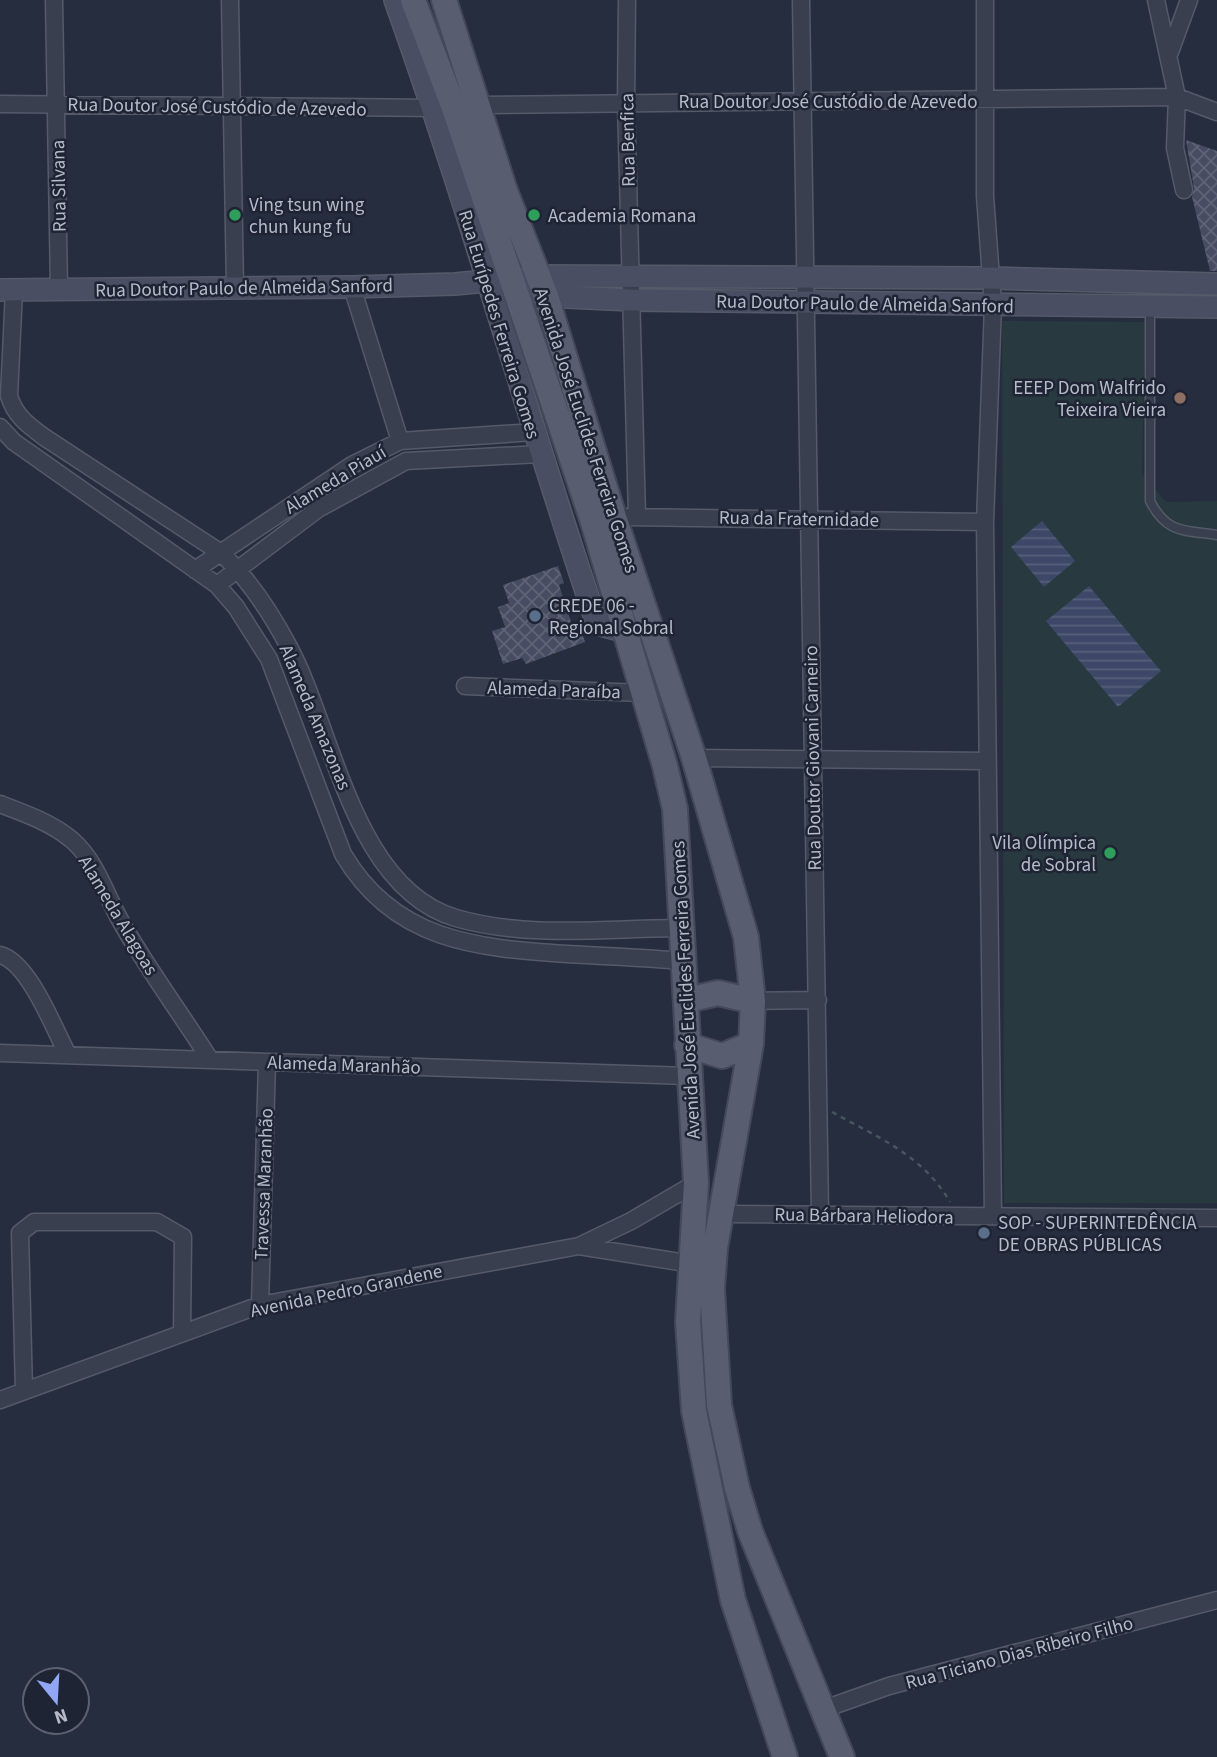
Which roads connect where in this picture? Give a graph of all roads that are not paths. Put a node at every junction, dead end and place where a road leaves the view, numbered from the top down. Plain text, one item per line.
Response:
1 (54, 0) edge
2 (230, 0) edge
3 (395, 0) edge
4 (413, 0) edge
5 (444, 0) edge
6 (626, 0) edge
7 (801, 0) edge
8 (985, 0) edge
9 (1156, 0) edge
10 (1189, 0) edge
11 (1170, 52) junction
12 (1177, 97) junction
13 (986, 100) junction
14 (803, 101) junction
15 (626, 103) junction
16 (0, 104) edge
17 (57, 104) junction
18 (230, 104) junction
19 (480, 105) junction
20 (444, 108) junction
21 (1217, 112) edge
22 (1184, 190) dead end
23 (806, 278) junction
24 (989, 278) junction
25 (504, 282) junction
26 (1217, 284) edge
27 (543, 286) junction
28 (352, 287) junction
29 (235, 288) junction
30 (59, 289) junction
31 (7, 290) edge
32 (631, 290) junction
33 (807, 303) junction
34 (993, 304) junction
35 (1150, 307) junction
36 (1217, 307) edge
37 (524, 349) junction
38 (5, 377) edge
39 (0, 427) edge
40 (534, 432) junction
41 (400, 441) junction
42 (540, 454) junction
43 (626, 517) junction
44 (809, 517) junction
45 (985, 522) junction
46 (1217, 535) edge
47 (221, 553) junction
48 (239, 569) junction
49 (195, 570) junction
50 (217, 585) junction
51 (623, 631) junction
52 (465, 685) dead end
53 (643, 693) junction
54 (694, 758) junction
55 (811, 759) junction
56 (986, 761) junction
57 (340, 774) junction
58 (316, 783) junction
59 (0, 804) edge
60 (426, 903) junction
61 (412, 920) junction
62 (488, 926) junction
63 (683, 928) junction
64 (476, 947) junction
65 (0, 955) edge
66 (685, 961) junction
67 (687, 1000) junction
68 (818, 1000) junction
69 (753, 1001) junction
70 (751, 1044) junction
71 (687, 1045) junction
72 (0, 1053) edge
73 (68, 1055) junction
74 (209, 1058) junction
75 (267, 1062) junction
76 (688, 1076) junction
77 (696, 1183) junction
78 (820, 1213) junction
79 (721, 1214) junction
80 (993, 1216) junction
81 (1217, 1218) edge
82 (579, 1246) junction
83 (692, 1264) junction
84 (260, 1305) junction
85 (182, 1334) junction
86 (24, 1391) junction
87 (0, 1400) edge
88 (1217, 1601) edge
89 (824, 1709) junction
90 (785, 1757) edge
91 (842, 1757) edge

1 - 17 street, Rua Silvana
2 - 18 street
3 - 20 street
4 - 20 main road, Avenida José Euclides Ferreira Gomes
5 - 19 main road, Avenida José Euclides Ferreira Gomes
6 - 15 street, Rua Benfica
7 - 14 street, Rua Doutor Giovani Carneiro
8 - 13 street
9 - 11 street
10 - 11 street
11 - 12 street
12 - 13 street, Rua Doutor José Custódio de Azevedo
12 - 21 street
12 - 22 street
13 - 14 street, Rua Doutor José Custódio de Azevedo
13 - 24 street
14 - 15 street, Rua Doutor José Custódio de Azevedo
14 - 23 street, Rua Doutor Giovani Carneiro
15 - 19 street, Rua Doutor José Custódio de Azevedo
15 - 32 street, Rua Benfica
16 - 17 street, Rua Doutor José Custódio de Azevedo
17 - 18 street, Rua Doutor José Custódio de Azevedo
17 - 30 street, Rua Silvana
18 - 20 street, Rua Doutor José Custódio de Azevedo
18 - 29 street
19 - 27 main road, Avenida José Euclides Ferreira Gomes
20 - 25 main road, Avenida José Euclides Ferreira Gomes
23 - 24 street, Rua Doutor Paulo de Almeida Sanford
23 - 32 street, Rua Doutor Paulo de Almeida Sanford
23 - 33 street, Rua Doutor Giovani Carneiro
24 - 26 street, Rua Doutor Paulo de Almeida Sanford
24 - 34 street
25 - 27 street, Rua Doutor Paulo de Almeida Sanford
25 - 28 street, Rua Doutor Paulo de Almeida Sanford
25 - 37 main road, Avenida José Euclides Ferreira Gomes
27 - 32 street, Rua Doutor Paulo de Almeida Sanford
27 - 43 main road, Avenida José Euclides Ferreira Gomes
28 - 29 street, Rua Doutor Paulo de Almeida Sanford
28 - 41 street
29 - 30 street, Rua Doutor Paulo de Almeida Sanford
30 - 31 street, Rua Doutor Paulo de Almeida Sanford
31 - 38 street, Alameda Amazonas
32 - 33 street, Rua Doutor Paulo de Almeida Sanford
32 - 43 street, Rua Benfica
33 - 34 street, Rua Doutor Paulo de Almeida Sanford
33 - 44 street, Rua Doutor Giovani Carneiro
34 - 35 street, Rua Doutor Paulo de Almeida Sanford
34 - 45 street
35 - 36 street, Rua Doutor Paulo de Almeida Sanford
35 - 46 lane
37 - 40 street, Rua Eurípedes Ferreira Gomes
37 - 51 main road, Avenida José Euclides Ferreira Gomes
38 - 47 street, Alameda Amazonas
39 - 49 street, Alameda Amazonas
40 - 41 street, Alameda Piauí
40 - 42 street, Rua Eurípedes Ferreira Gomes
41 - 47 street, Alameda Piauí
42 - 48 street, Alameda Piauí
42 - 51 street, Rua Eurípedes Ferreira Gomes
43 - 44 street, Rua da Fraternidade
43 - 54 main road, Avenida José Euclides Ferreira Gomes
44 - 45 street, Rua da Fraternidade
44 - 55 street, Rua Doutor Giovani Carneiro
45 - 56 street
47 - 48 street, Alameda Amazonas
47 - 49 street, Alameda Piauí
48 - 50 street, Alameda Piauí
48 - 57 street, Alameda Amazonas
49 - 50 street, Alameda Amazonas
50 - 58 street, Alameda Amazonas
51 - 53 main road, Avenida José Euclides Ferreira Gomes
52 - 53 street, Alameda Paraíba
53 - 63 main road, Avenida José Euclides Ferreira Gomes
54 - 55 street
54 - 69 main road, Avenida José Euclides Ferreira Gomes
55 - 56 street
55 - 68 street, Rua Doutor Giovani Carneiro
56 - 80 street
57 - 58 street
57 - 60 street, Alameda Amazonas
58 - 61 street, Alameda Amazonas
59 - 74 street, Alameda Alagoas
60 - 61 street
60 - 62 street, Alameda Amazonas
61 - 64 street, Alameda Amazonas
62 - 63 street, Alameda Amazonas
62 - 64 street
63 - 66 main road, Avenida José Euclides Ferreira Gomes
64 - 66 street, Alameda Amazonas
65 - 73 street
66 - 67 main road, Avenida José Euclides Ferreira Gomes
67 - 69 main road
67 - 71 main road, Avenida José Euclides Ferreira Gomes
68 - 69 street
68 - 78 street, Rua Doutor Giovani Carneiro
69 - 70 main road, Avenida José Euclides Ferreira Gomes
70 - 71 main road
70 - 79 main road, Avenida José Euclides Ferreira Gomes
71 - 76 main road, Avenida José Euclides Ferreira Gomes
72 - 73 street, Alameda Maranhão
73 - 74 street, Alameda Maranhão
74 - 75 street, Alameda Maranhão
75 - 76 street, Alameda Maranhão
75 - 84 street, Travessa Maranhão
76 - 77 main road, Avenida José Euclides Ferreira Gomes
77 - 82 street, Avenida Pedro Grandene
77 - 83 main road, Avenida José Euclides Ferreira Gomes
78 - 79 street, Rua Bárbara Heliodora
78 - 80 street, Rua Bárbara Heliodora
79 - 89 main road, Avenida José Euclides Ferreira Gomes
80 - 81 street, Rua Bárbara Heliodora
82 - 83 street, Avenida Pedro Grandene
82 - 84 street, Avenida Pedro Grandene
83 - 90 main road, Avenida José Euclides Ferreira Gomes
84 - 85 street, Avenida Pedro Grandene
85 - 86 street, Avenida Pedro Grandene
85 - 86 street
86 - 87 street, Avenida Pedro Grandene
88 - 89 street, Rua Ticiano Dias Ribeiro Filho
89 - 91 main road, Avenida José Euclides Ferreira Gomes

